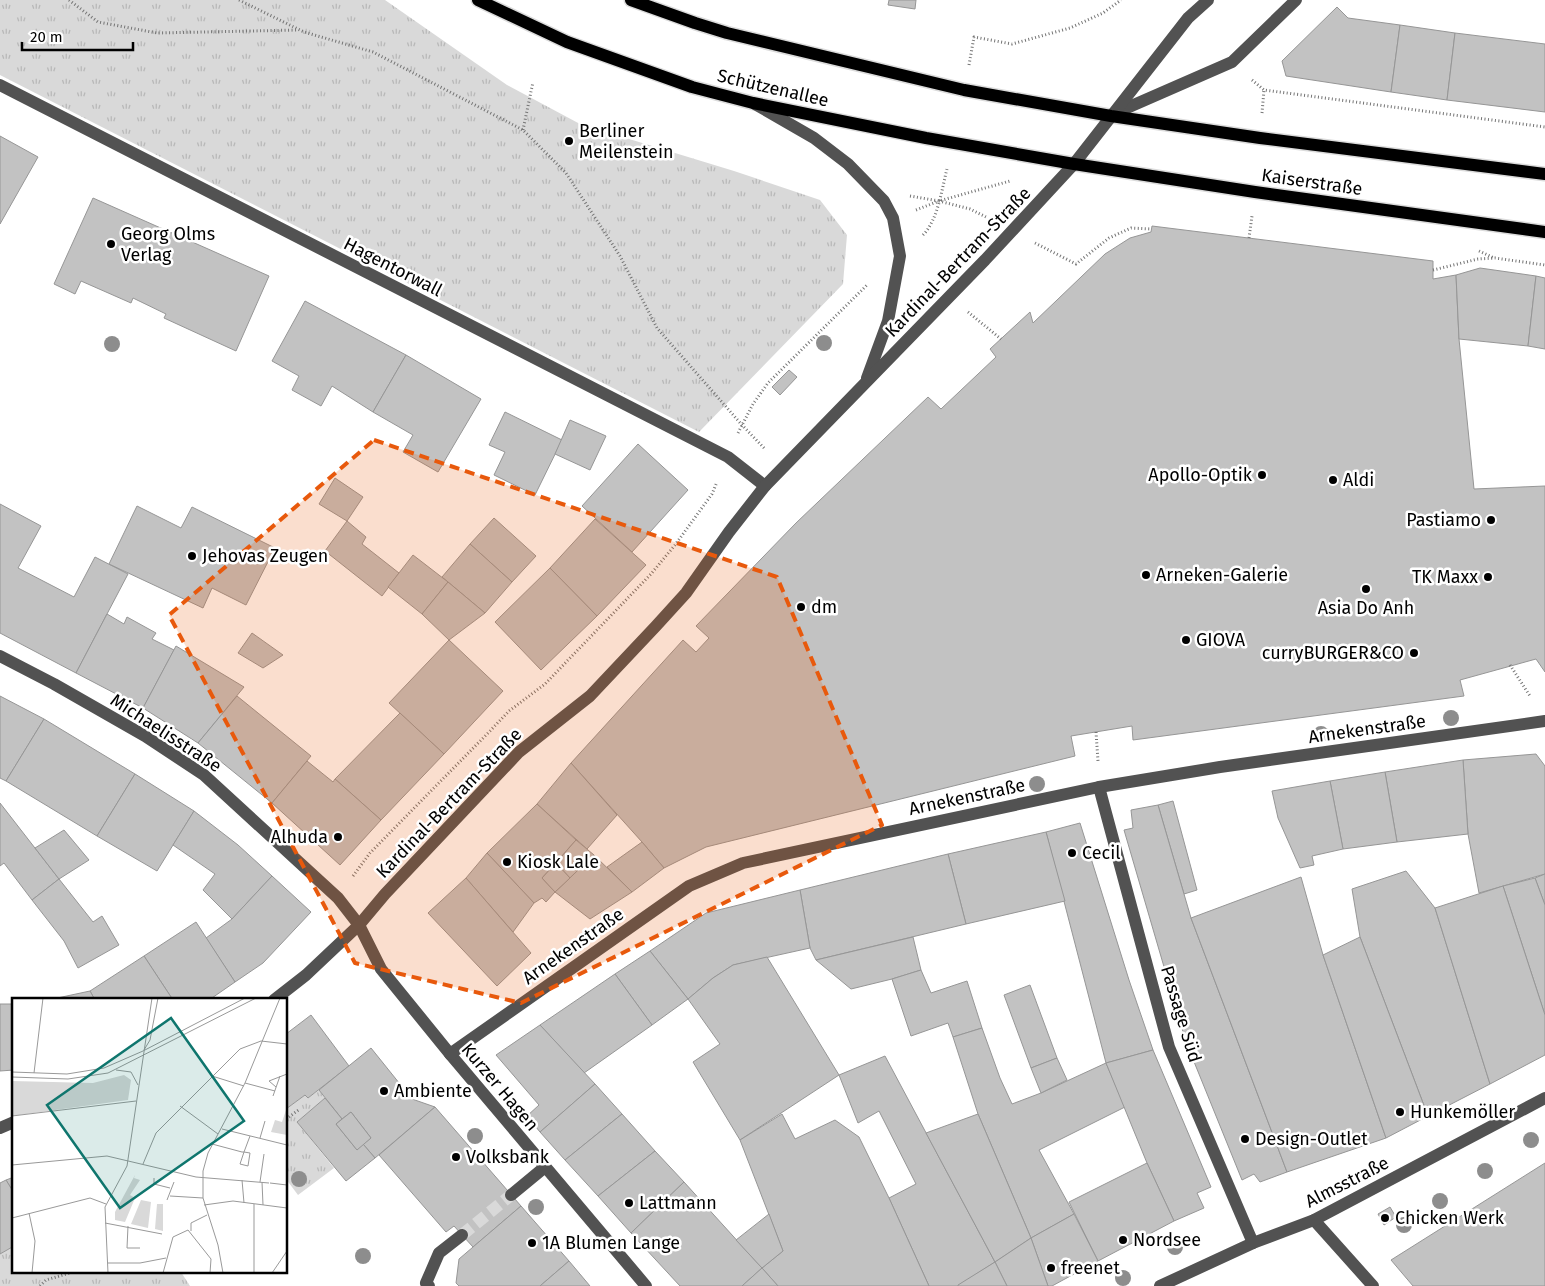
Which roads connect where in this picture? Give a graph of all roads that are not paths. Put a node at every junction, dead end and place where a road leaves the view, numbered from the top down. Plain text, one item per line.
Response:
1 (478, 0) edge
2 (631, 0) edge
3 (1208, 0) edge
4 (1296, 0) edge
5 (0, 85) edge
6 (753, 103) junction
7 (1111, 116) junction
8 (1074, 164) junction
9 (1545, 174) edge
10 (1545, 232) edge
11 (866, 382) junction
12 (765, 486) junction
13 (0, 656) edge
14 (1545, 721) edge
15 (1099, 786) junction
16 (359, 925) junction
17 (277, 998) edge
18 (450, 1054) junction
19 (1545, 1098) edge
20 (12, 1123) edge
21 (0, 1128) edge
22 (545, 1168) junction
23 (511, 1195) tunnel mouth
24 (1314, 1220) junction
25 (462, 1235) tunnel mouth
26 (1254, 1243) junction
27 (430, 1286) edge
28 (646, 1286) edge
29 (1160, 1286) edge
30 (1373, 1286) edge

1 - 6 main road, Schützenallee
2 - 7 main road
3 - 7 street, Kardinal-Bertram-Straße
4 - 7 street
5 - 12 street, Hagentorwall
6 - 8 main road, Schützenallee
6 - 11 street, Kardinal-Bertram-Straße
7 - 8 street, Kardinal-Bertram-Straße
7 - 9 main road, Kaiserstraße
8 - 10 main road, Kaiserstraße
8 - 11 street, Kardinal-Bertram-Straße
11 - 12 street, Kardinal-Bertram-Straße
12 - 16 street, Kardinal-Bertram-Straße
13 - 16 street, Michaelisstraße
14 - 15 street, Arnekenstraße
15 - 18 street, Arnekenstraße
15 - 26 street, Passage Süd
16 - 17 street, Kardinal-Bertram-Straße
16 - 18 street, Kurzer Hagen
18 - 22 street, Kurzer Hagen
19 - 24 street, Almsstraße
20 - 21 street
22 - 23 street
22 - 28 street, Kurzer Hagen
24 - 26 street, Almsstraße
24 - 30 street
25 - 27 street
26 - 29 street, Almsstraße

